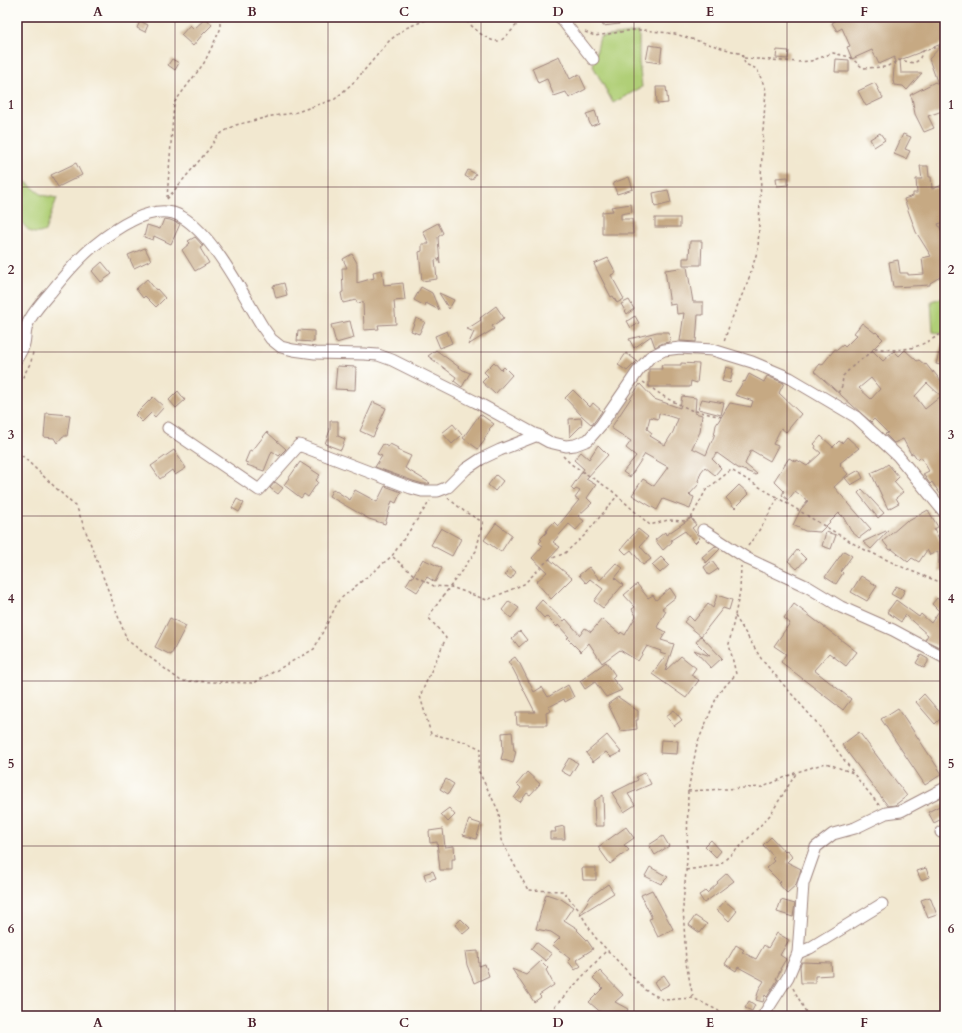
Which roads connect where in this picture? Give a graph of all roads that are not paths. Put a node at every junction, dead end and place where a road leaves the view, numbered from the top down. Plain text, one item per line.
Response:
1 (560, 17) edge
2 (593, 60) dead end
3 (17, 358) edge
4 (168, 428) dead end
5 (538, 435) junction
6 (945, 512) edge
7 (703, 530) road end
8 (945, 658) edge
9 (945, 788) edge
10 (882, 904) dead end
11 (798, 953) junction
12 (762, 1016) edge

1 - 2 street
3 - 5 street
4 - 5 street
5 - 6 street
7 - 8 street
9 - 11 street
10 - 11 street
11 - 12 street

